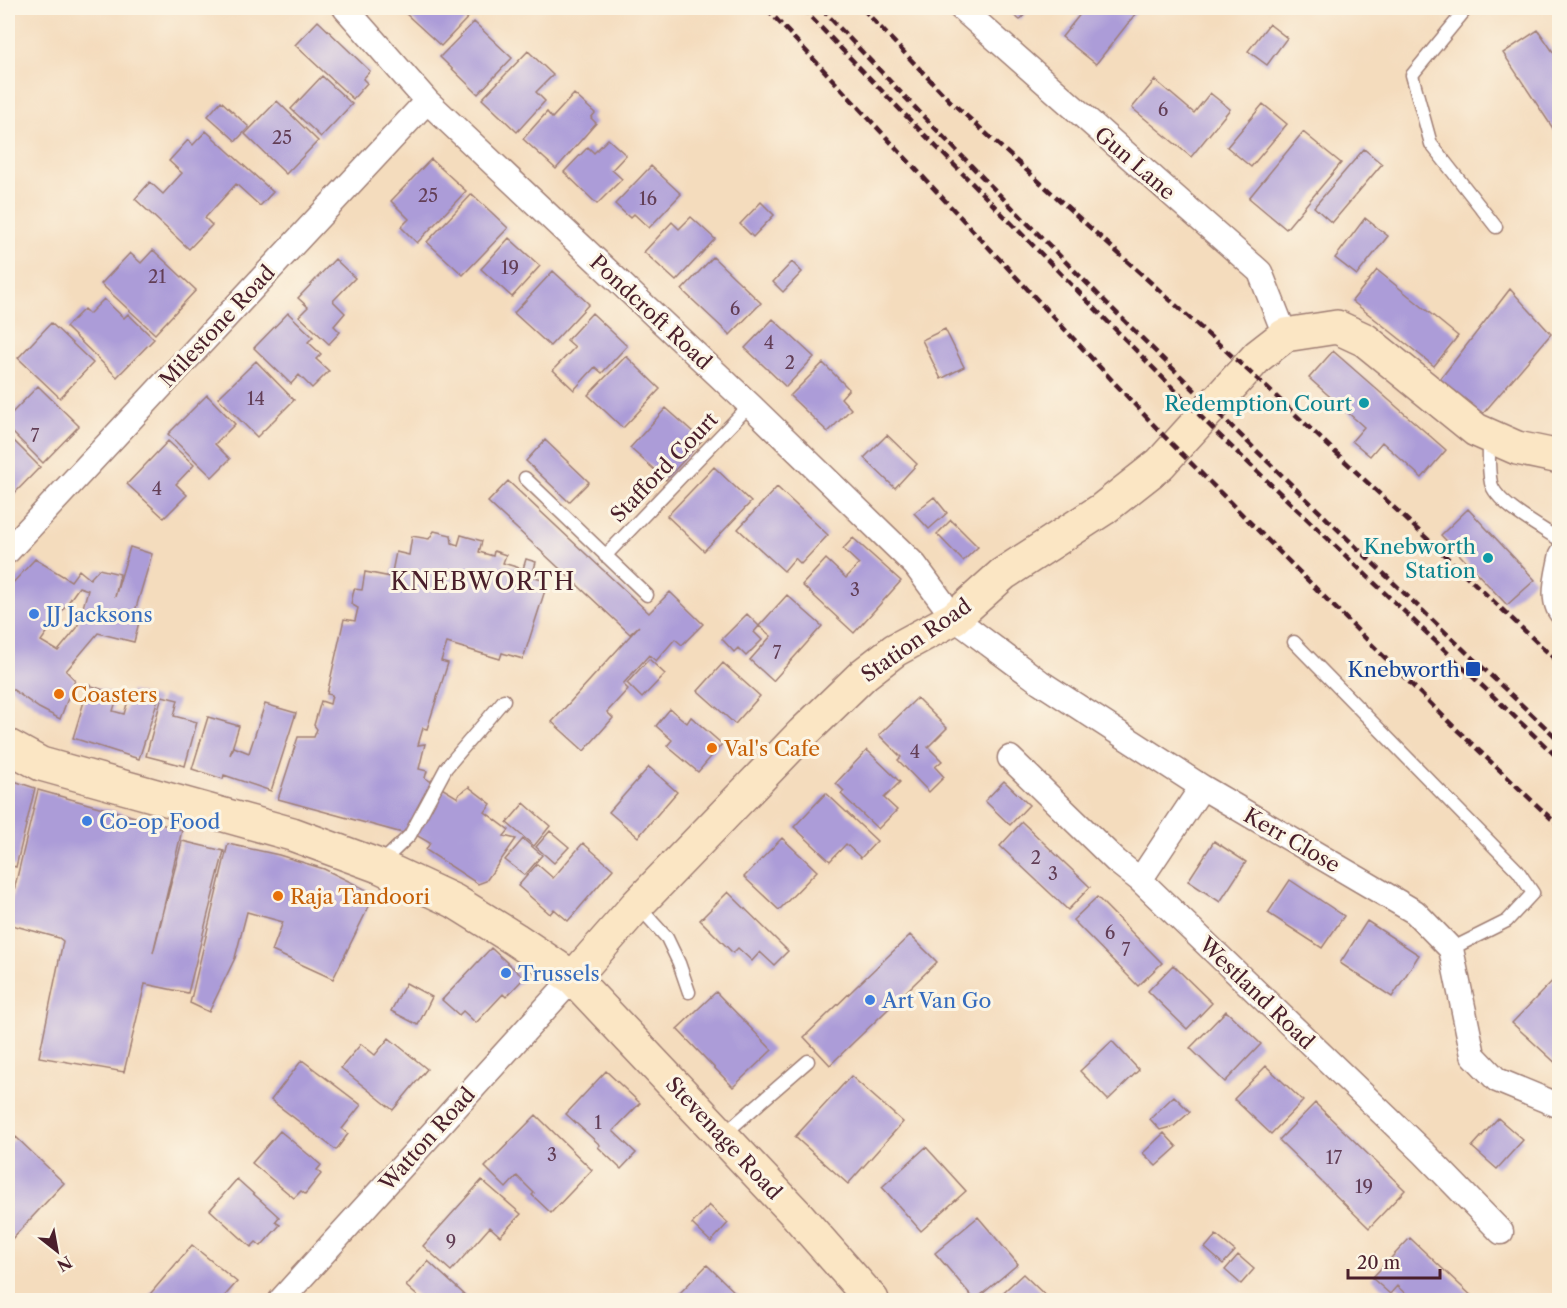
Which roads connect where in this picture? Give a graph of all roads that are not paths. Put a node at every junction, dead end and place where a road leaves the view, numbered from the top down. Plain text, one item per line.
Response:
1 (345, 8) edge
2 (961, 8) edge
3 (1467, 8) edge
4 (427, 101) junction
5 (1496, 227) dead end
6 (1286, 335) junction
7 (750, 405) junction
8 (1490, 436) junction
9 (1560, 456) edge
10 (525, 478) dead end
11 (1560, 540) edge
12 (1560, 546) edge
13 (8, 551) edge
14 (605, 556) junction
15 (647, 595) dead end
16 (954, 618) junction
17 (1560, 620) edge
18 (1294, 642) dead end
19 (504, 700) dead end
20 (8, 746) edge
21 (1010, 758) dead end
22 (1202, 788) junction
23 (378, 866) junction
24 (1140, 880) junction
25 (637, 905) junction
26 (1451, 949) junction
27 (573, 978) junction
28 (689, 992) dead end
29 (808, 1061) dead end
30 (1560, 1106) edge
31 (722, 1136) junction
32 (1501, 1232) dead end
33 (282, 1300) edge
34 (872, 1300) edge

1 - 4 street, Pondcroft Road
2 - 6 street, Gun Lane
3 - 5 lane
4 - 7 street, Pondcroft Road
4 - 13 street, Milestone Road
6 - 8 street
6 - 16 street, Station Road
7 - 14 lane, Stafford Court
7 - 16 street, Pondcroft Road
8 - 9 street
8 - 11 lane
10 - 14 lane
12 - 17 lane
14 - 15 lane
16 - 22 street, Kerr Close
16 - 25 street, Station Road
18 - 26 lane
19 - 23 lane
20 - 23 street, Stevenage Road
21 - 24 street, Westland Road
22 - 24 street
22 - 26 street, Kerr Close
23 - 27 street, Stevenage Road
24 - 32 street, Westland Road
25 - 27 street, Station Road
25 - 28 lane
26 - 30 street
27 - 31 street, Stevenage Road
27 - 33 street, Watton Road
29 - 31 lane
31 - 34 street, Stevenage Road

